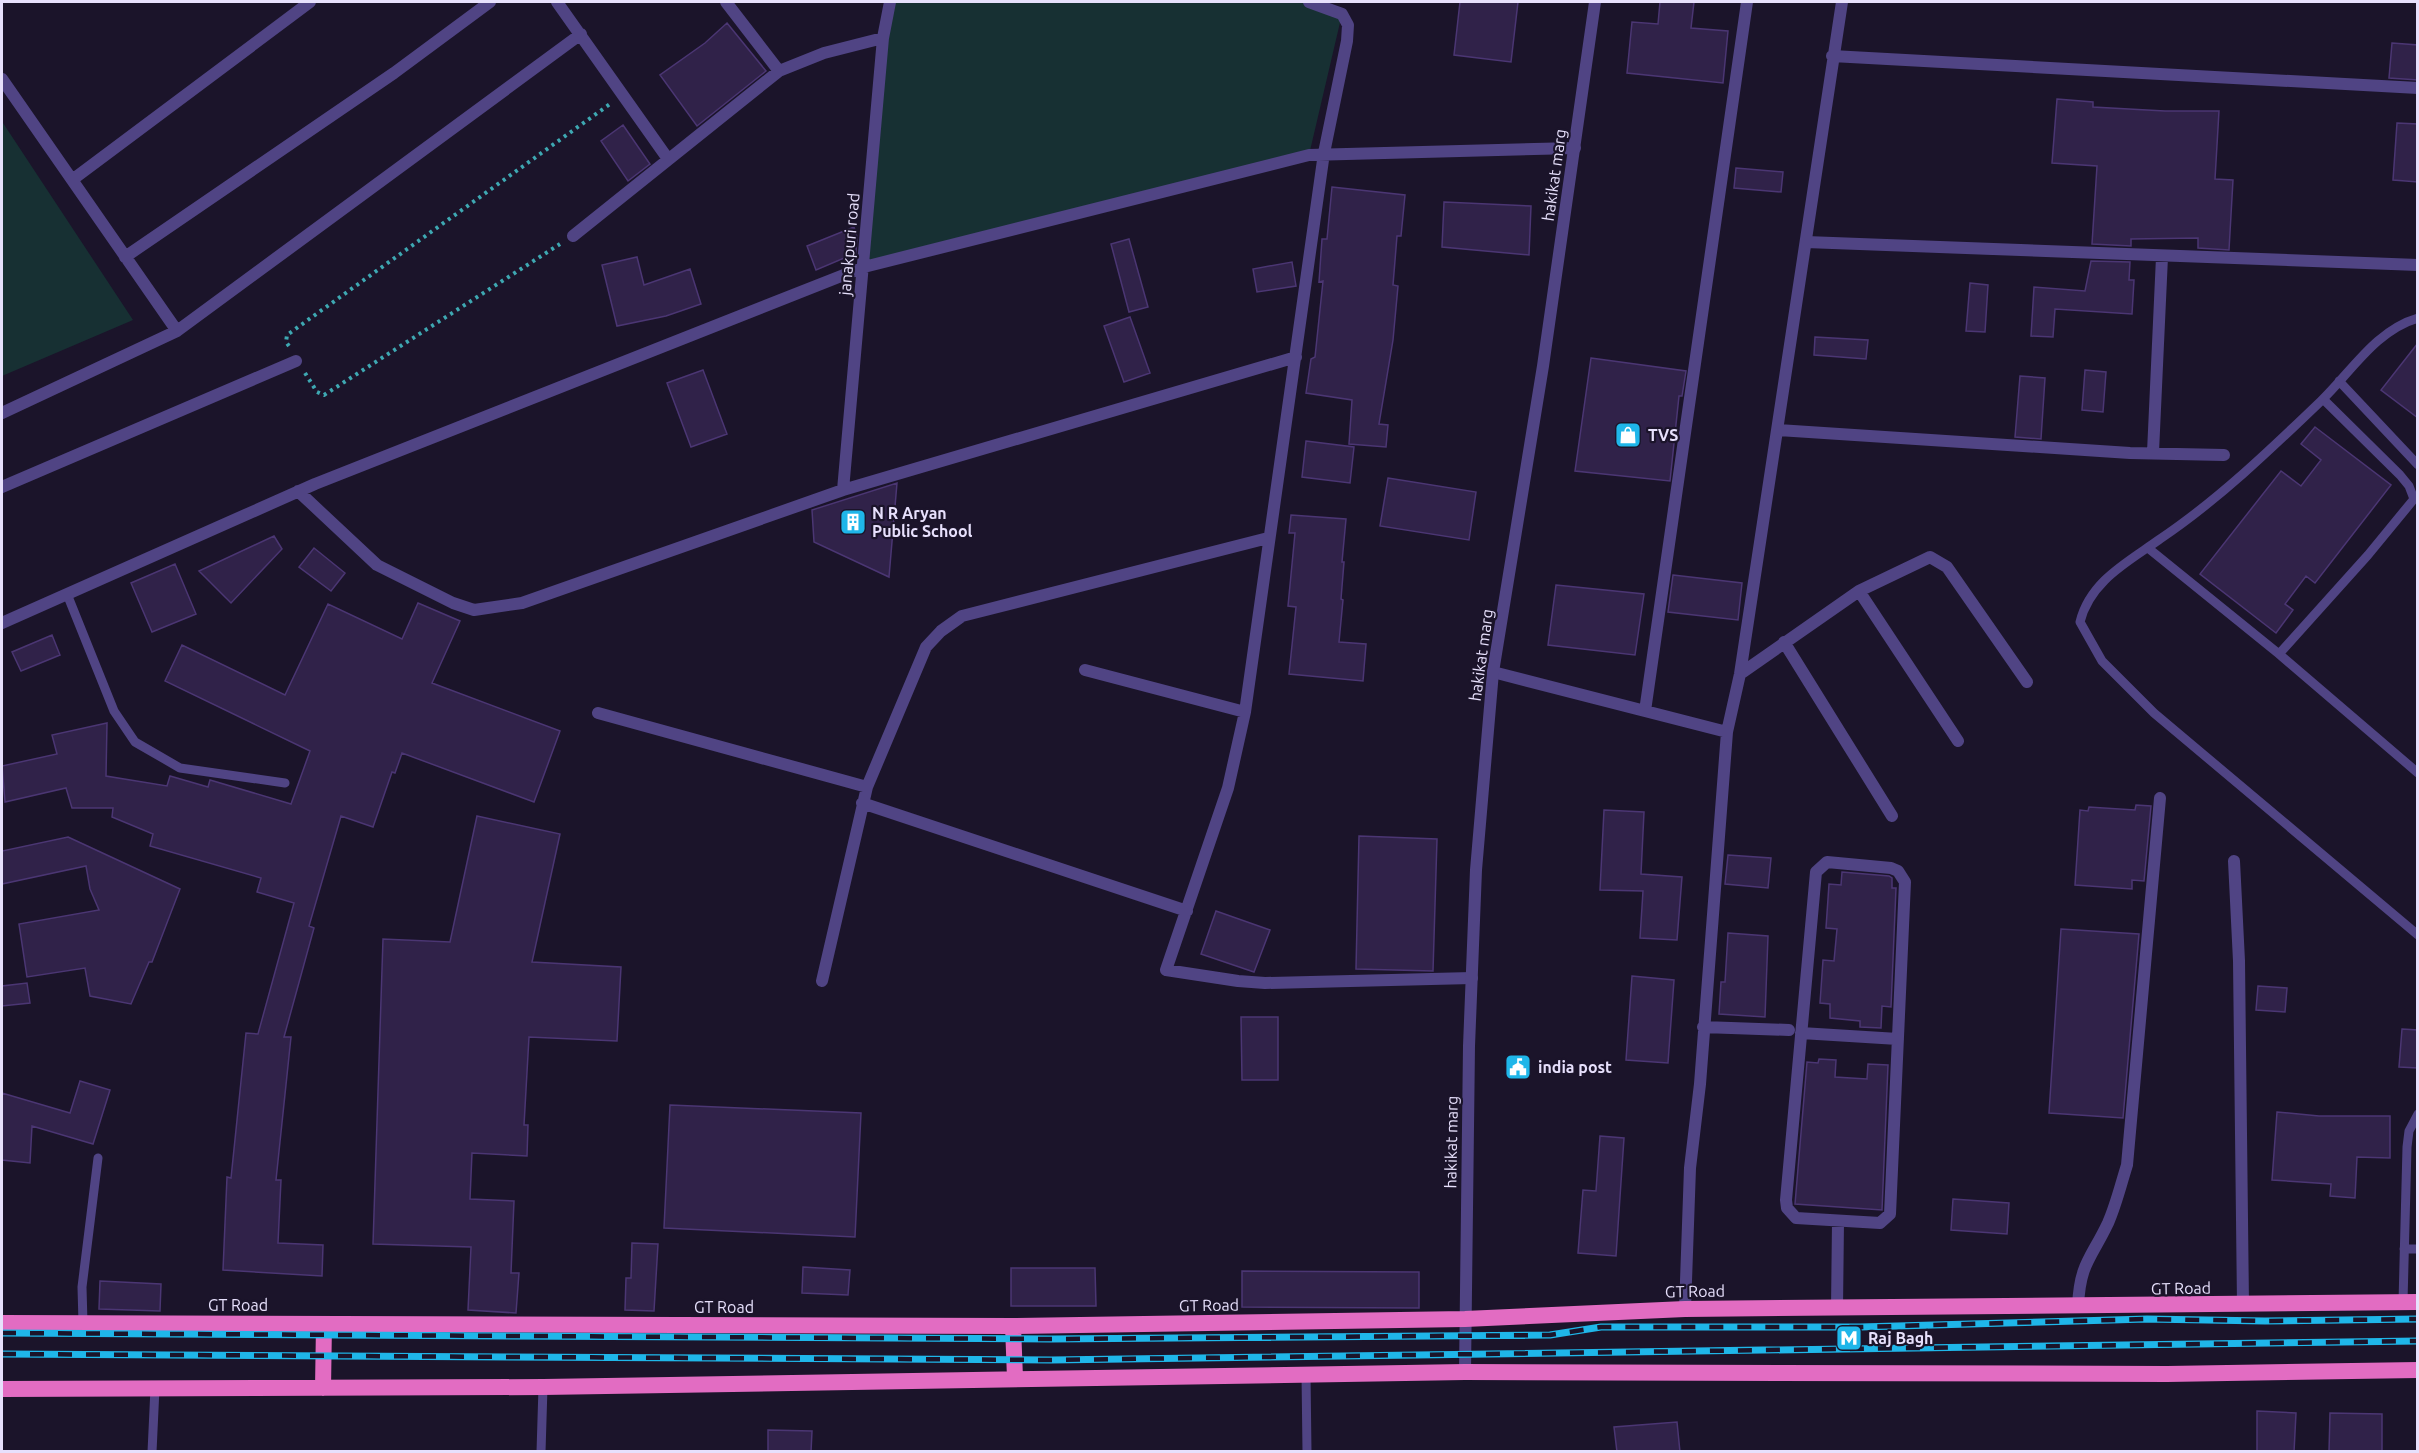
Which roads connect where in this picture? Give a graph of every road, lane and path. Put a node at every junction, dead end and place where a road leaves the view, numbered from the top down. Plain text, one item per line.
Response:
1 (310, 2) edge
2 (490, 2) edge
3 (557, 2) edge
4 (726, 2) edge
5 (890, 2) edge
6 (1310, 2) edge
7 (1595, 2) edge
8 (1747, 2) edge
9 (1842, 2) edge
10 (581, 34) junction
11 (883, 38) junction
12 (1832, 56) junction
13 (779, 71) junction
14 (2, 79) edge
15 (2418, 88) edge
16 (623, 94) junction
17 (1575, 148) junction
18 (1324, 153) junction
19 (668, 159) junction
20 (72, 180) junction
21 (573, 236) joint
22 (1806, 242) junction
23 (125, 257) junction
24 (2162, 257) junction
25 (2418, 265) edge
26 (864, 267) junction
27 (2418, 318) edge
28 (177, 331) junction
29 (1296, 357) junction
30 (296, 361) junction
31 (2339, 381) junction
32 (2323, 399) junction
33 (2, 413) edge
34 (1778, 430) junction
35 (2153, 452) junction
36 (2224, 455) dead end
37 (2418, 465) edge
38 (2, 487) edge
39 (843, 490) junction
40 (298, 491) junction
41 (2416, 497) edge
42 (1268, 538) junction
43 (2148, 548) junction
44 (1859, 591) junction
45 (67, 594) junction
46 (2, 623) edge
47 (1784, 642) junction
48 (2279, 654) junction
49 (1085, 670) dead end
50 (1493, 672) junction
51 (1740, 674) junction
52 (2027, 682) dead end
53 (1645, 711) junction
54 (1245, 712) junction
55 (598, 713) dead end
56 (1727, 732) junction
57 (1958, 741) dead end
58 (2418, 773) edge
59 (285, 783) dead end
60 (867, 787) junction
61 (2160, 798) dead end
62 (862, 803) junction
63 (1892, 816) dead end
64 (2234, 861) dead end
65 (1186, 911) junction
66 (2418, 935) edge
67 (1472, 978) junction
68 (822, 981) dead end
69 (1702, 1027) junction
70 (1795, 1032) junction
71 (1898, 1039) junction
72 (2418, 1114) edge
73 (98, 1158) dead end
74 (2406, 1189) junction
75 (2418, 1189) edge
76 (1838, 1222) junction
77 (2404, 1249) junction
78 (2418, 1249) edge
79 (2410, 1302) edge
80 (2243, 1305) junction
81 (2078, 1306) junction
82 (1837, 1308) junction
83 (1685, 1309) junction
84 (1465, 1319) junction
85 (2, 1323) edge
86 (83, 1323) junction
87 (324, 1324) junction
88 (1013, 1326) junction
89 (2418, 1370) edge
90 (1465, 1372) junction
91 (1306, 1374) junction
92 (1016, 1378) junction
93 (543, 1387) junction
94 (155, 1388) junction
95 (323, 1388) junction
96 (2, 1389) edge
97 (152, 1452) edge
98 (541, 1452) edge
99 (1307, 1452) edge

1 - 20 street
2 - 23 street
3 - 10 street
4 - 13 street
5 - 11 street, janakpuri road
6 - 18 street
7 - 17 street, hakikat marg
8 - 53 street
9 - 12 street
10 - 16 street
10 - 28 street
11 - 13 street
11 - 26 street, janakpuri road
12 - 15 street
12 - 22 street
13 - 19 street
14 - 20 street
16 - 19 street
16 - 30 path
17 - 18 street
17 - 50 street, hakikat marg
18 - 26 street
18 - 29 street
19 - 21 street
20 - 23 street
21 - 30 path
22 - 24 street
22 - 34 street
23 - 28 street
24 - 25 street
24 - 35 street
26 - 39 street, janakpuri road
26 - 40 street
27 - 31 lane
28 - 33 street
29 - 39 street
29 - 42 street
30 - 38 street
31 - 32 lane
31 - 37 lane
32 - 41 lane
32 - 43 lane
34 - 35 street
34 - 51 street
35 - 36 street
39 - 40 street
40 - 45 street
41 - 48 lane
42 - 54 street
42 - 60 street
43 - 48 lane
43 - 66 lane
44 - 47 street
44 - 52 street
44 - 57 street
45 - 46 street
45 - 59 lane
47 - 51 street
47 - 63 street
48 - 58 lane
49 - 54 street
50 - 53 street
50 - 67 street, hakikat marg
51 - 56 street
53 - 56 street
54 - 65 street
55 - 60 street
56 - 69 street
60 - 62 street
61 - 81 street
62 - 65 street
62 - 68 street
64 - 80 street
65 - 67 street
67 - 84 street, hakikat marg
69 - 70 street
69 - 83 street
70 - 71 street
70 - 71 street
70 - 76 street
71 - 76 street
72 - 74 lane
73 - 86 lane
74 - 75 lane
74 - 77 lane
76 - 82 street
77 - 78 lane
77 - 79 lane
79 - 80 highway, GT Road
80 - 81 highway, GT Road
81 - 82 highway, GT Road
82 - 83 highway, GT Road
83 - 84 highway, GT Road
84 - 88 highway, GT Road
84 - 90 street, hakikat marg
85 - 86 highway, GT Road
86 - 87 highway, GT Road
87 - 88 highway, GT Road
87 - 95 highway
88 - 92 highway
89 - 90 highway
90 - 91 highway
91 - 92 highway
91 - 99 lane
92 - 93 highway
93 - 95 highway
93 - 98 lane
94 - 95 highway
94 - 96 highway
94 - 97 lane

